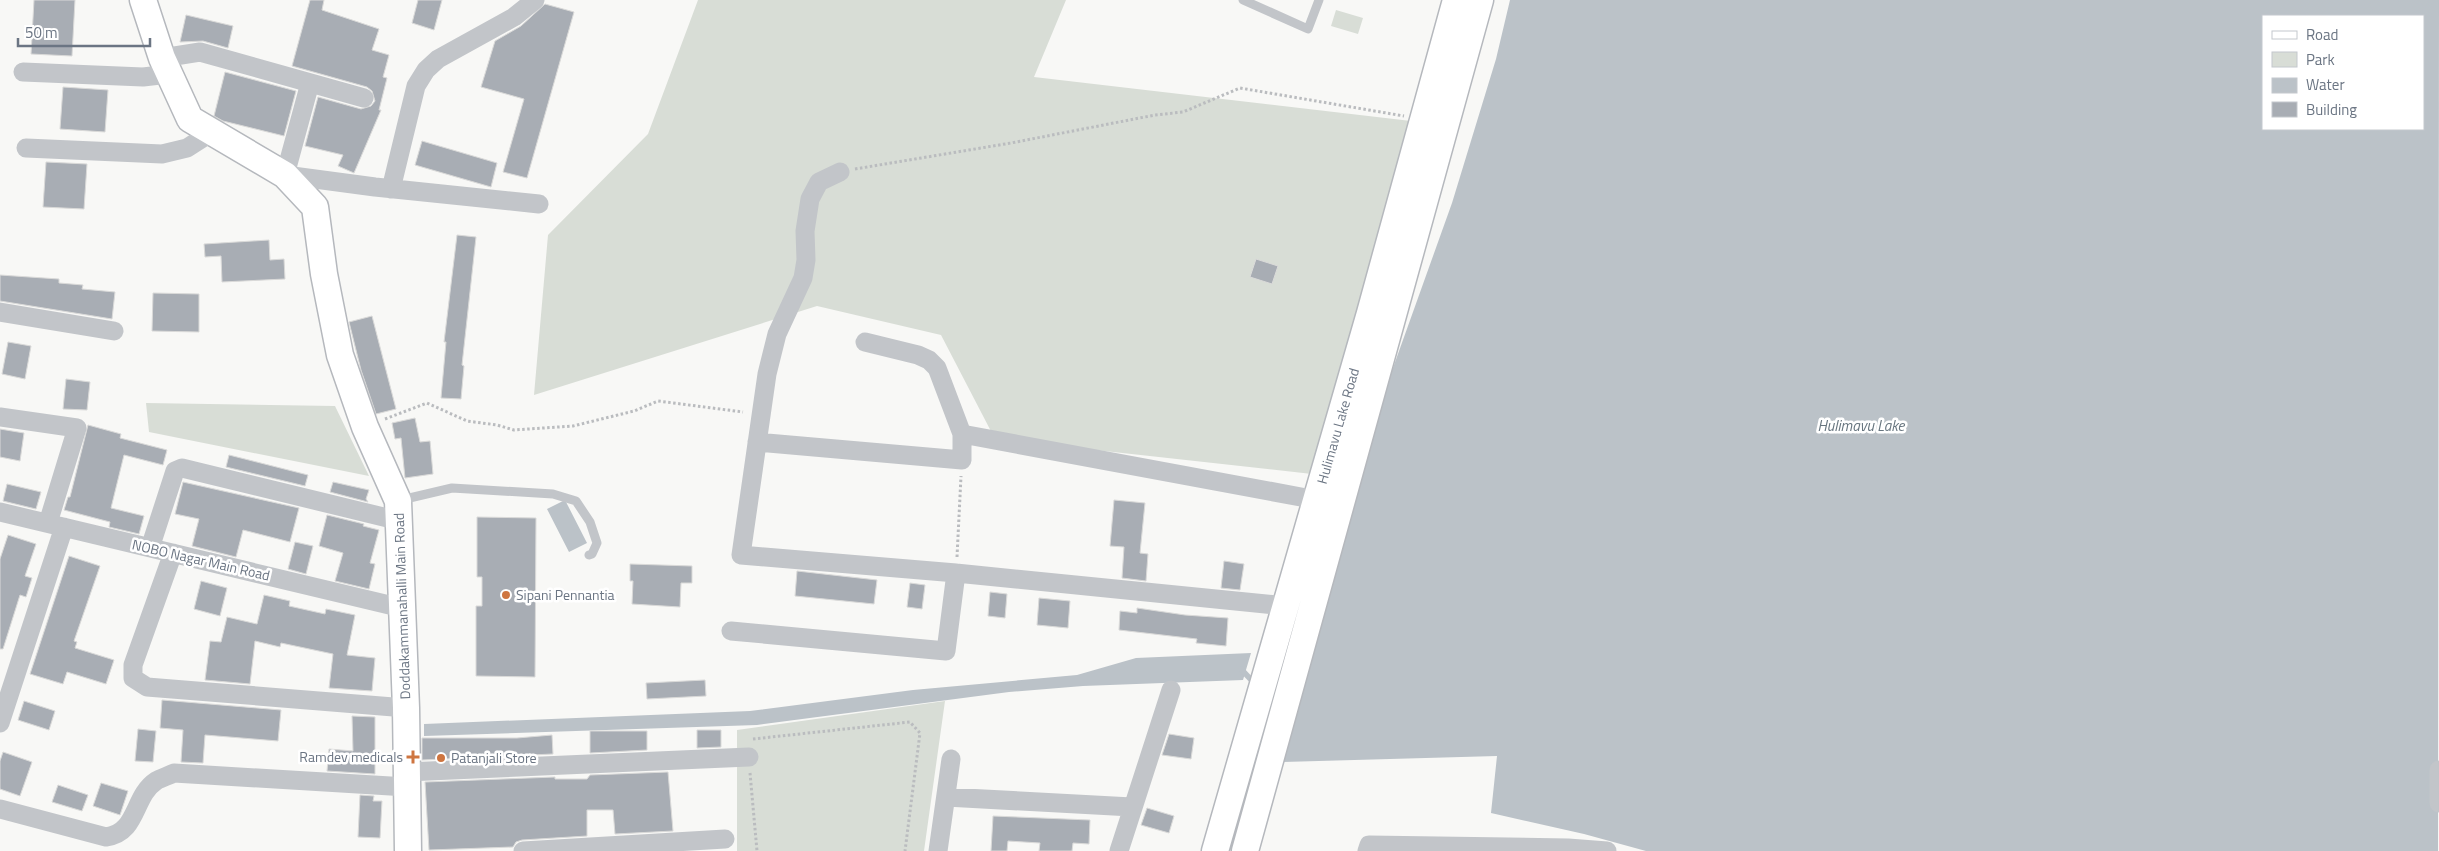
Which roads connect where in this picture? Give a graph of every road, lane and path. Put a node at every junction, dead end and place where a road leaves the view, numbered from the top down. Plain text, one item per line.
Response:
1 (143, 0) edge
2 (535, 0) edge
3 (1243, 0) edge
4 (1319, 0) edge
5 (1456, 0) edge
6 (1480, 0) edge
7 (165, 66) junction
8 (23, 72) dead end
9 (310, 83) junction
10 (364, 98) dead end
11 (1423, 120) junction
12 (212, 132) junction
13 (26, 148) dead end
14 (840, 172) joint
15 (285, 175) junction
16 (391, 189) junction
17 (539, 204) dead end
18 (0, 312) edge
19 (114, 331) dead end
20 (865, 342) dead end
21 (761, 415) junction
22 (0, 417) edge
23 (365, 427) junction
24 (962, 434) junction
25 (757, 442) junction
26 (962, 460) junction
27 (1317, 500) junction
28 (399, 511) junction
29 (0, 512) edge
30 (56, 525) junction
31 (150, 548) junction
32 (173, 553) junction
33 (589, 555) dead end
34 (956, 573) junction
35 (402, 608) junction
36 (1298, 609) junction
37 (731, 631) dead end
38 (1171, 690) dead end
39 (406, 708) junction
40 (0, 723) edge
41 (749, 757) junction
42 (951, 759) dead end
43 (2439, 770) edge
44 (406, 780) junction
45 (946, 797) junction
46 (2439, 803) edge
47 (1132, 807) junction
48 (1, 814) edge
49 (724, 839) dead end
50 (104, 844) edge
51 (408, 851) edge
52 (523, 851) edge
53 (757, 851) edge
54 (905, 851) edge
55 (938, 851) edge
56 (1119, 851) edge
57 (1215, 851) edge
58 (1245, 851) edge
59 (1368, 851) edge
60 (1607, 851) edge

1 - 7 main road, Doddakammanahalli Main Road
2 - 16 street
3 - 4 lane
5 - 11 main road, Hulimavu Lake Road
6 - 36 main road, Hulimavu Lake Road
7 - 8 street
7 - 9 street
7 - 12 main road, Doddakammanahalli Main Road
9 - 10 street
9 - 15 street
11 - 14 path
11 - 27 main road, Hulimavu Lake Road
12 - 13 street
12 - 15 main road, Doddakammanahalli Main Road
14 - 21 street
15 - 16 street
15 - 23 main road, Doddakammanahalli Main Road
16 - 17 street
18 - 19 street
20 - 24 street
21 - 23 path
21 - 25 street
22 - 30 street
23 - 28 main road, Doddakammanahalli Main Road
24 - 26 street
24 - 27 street
25 - 26 street
25 - 34 street
26 - 34 path
27 - 36 main road, Hulimavu Lake Road
28 - 31 street
28 - 33 lane
28 - 35 main road, Doddakammanahalli Main Road
29 - 30 street, NOBO Nagar Main Road
30 - 31 street, NOBO Nagar Main Road
30 - 40 street
31 - 32 street, NOBO Nagar Main Road
32 - 35 street, NOBO Nagar Main Road
32 - 39 street
34 - 36 street
34 - 37 street
35 - 39 main road, Doddakammanahalli Main Road
36 - 57 main road, Hulimavu Lake Road
36 - 58 main road, Hulimavu Lake Road
38 - 47 street
39 - 44 main road, Doddakammanahalli Main Road
41 - 44 street
41 - 53 path
41 - 54 path
42 - 45 street
43 - 46 street
44 - 50 street
44 - 51 main road, Doddakammanahalli Main Road
45 - 47 street
45 - 55 street
47 - 56 street
48 - 50 street
49 - 52 street
59 - 60 street

